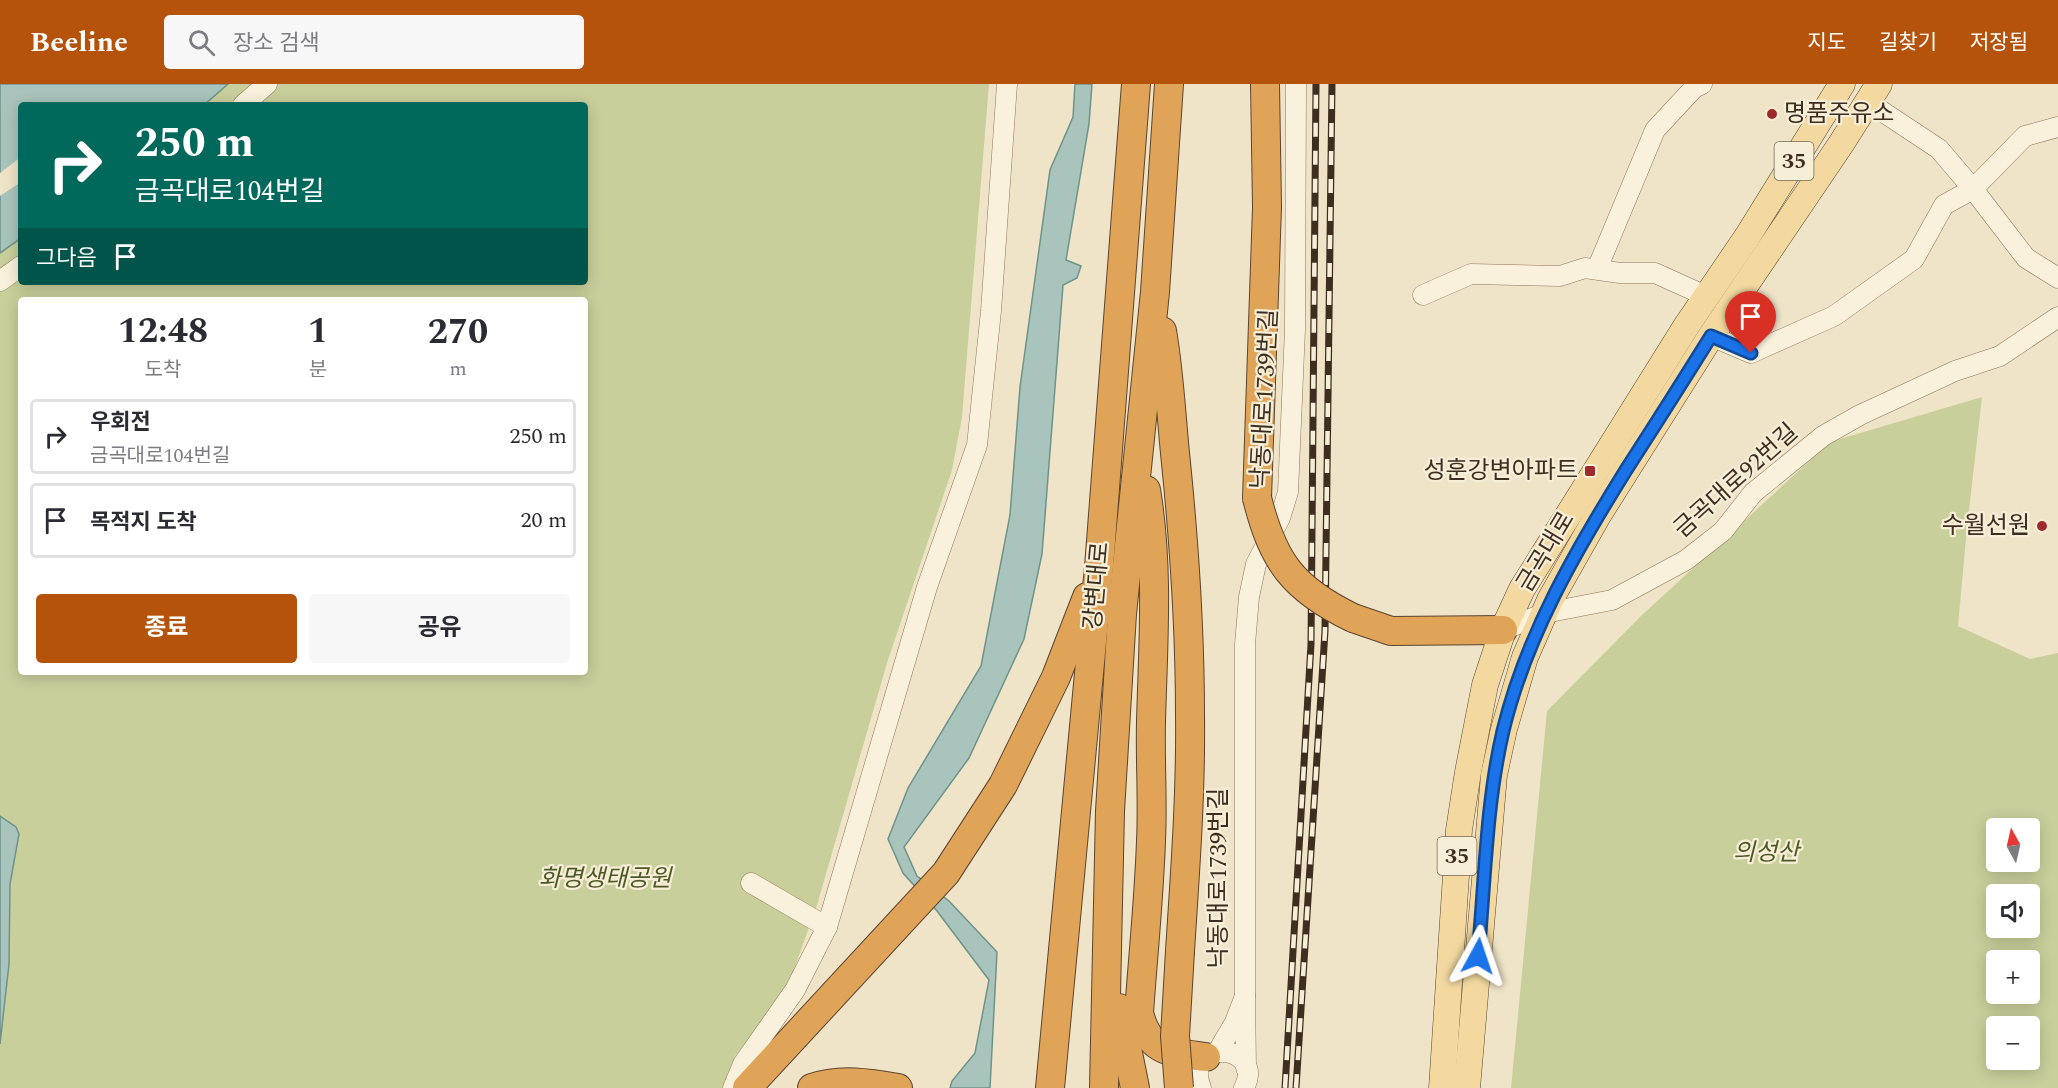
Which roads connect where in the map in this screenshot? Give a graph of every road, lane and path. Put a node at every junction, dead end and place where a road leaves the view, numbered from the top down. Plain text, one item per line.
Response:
1 (267, 84) edge
2 (1007, 84) edge
3 (1136, 84) edge
4 (1169, 84) edge
5 (1265, 84) edge
6 (1296, 84) edge
7 (1702, 84) edge
8 (1841, 85) edge
9 (1874, 93) edge
10 (246, 102) edge
11 (2058, 127) edge
12 (1973, 189) junction
13 (18, 268) edge
14 (1597, 268) junction
15 (2058, 278) edge
16 (0, 281) edge
17 (1155, 292) junction
18 (1423, 295) dead end
19 (1706, 296) junction
20 (2058, 317) edge
21 (1711, 336) junction
22 (1139, 448) junction
23 (1099, 567) junction
24 (1545, 613) junction
25 (1503, 630) junction
26 (751, 883) dead end
27 (826, 927) junction
28 (1106, 928) junction
29 (1245, 996) junction
30 (1212, 1054) junction
31 (1245, 1082) edge
32 (733, 1088) edge
33 (747, 1088) edge
34 (812, 1088) edge
35 (898, 1088) edge
36 (1050, 1088) edge
37 (1104, 1088) edge
38 (1135, 1088) edge
39 (1179, 1088) edge
40 (1201, 1088) edge
41 (1442, 1088) edge
42 (1467, 1088) edge

1 - 10 street
2 - 27 street
3 - 23 highway, 강변대로
4 - 17 highway, 강변대로
5 - 25 highway, bridge
6 - 29 street, 낙동대로1739번길
7 - 14 street
8 - 9 main road
8 - 19 main road, 금곡대로 / 35
9 - 12 street
9 - 21 main road, 금곡대로 / 35
11 - 12 street
12 - 15 street
12 - 21 street
13 - 16 street
14 - 18 street
14 - 19 street
17 - 22 highway, 강변대로
17 - 39 highway, bridge
19 - 25 main road, 금곡대로 / 35
20 - 24 street, 금곡대로92번길
21 - 24 main road, 금곡대로 / 35
22 - 28 highway, 강변대로
22 - 30 highway
23 - 33 highway
23 - 36 highway, 강변대로
24 - 25 street, 금곡대로92번길
24 - 42 main road, 금곡대로 / 35
25 - 41 main road, 금곡대로 / 35
26 - 27 street
27 - 32 street
28 - 37 highway, 강변대로
28 - 38 highway
29 - 30 street
29 - 31 street, 낙동대로1739번길
30 - 31 street
30 - 40 street
34 - 35 highway

